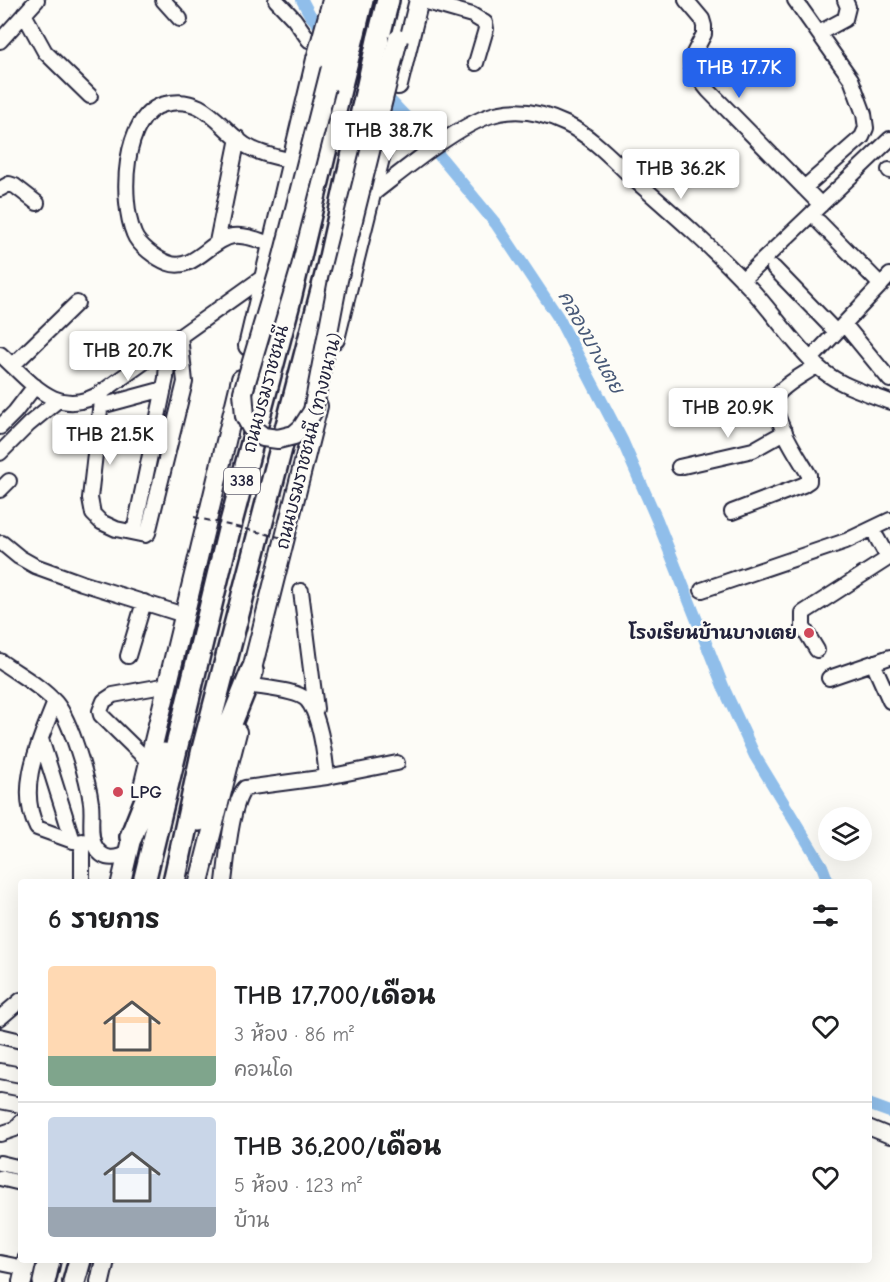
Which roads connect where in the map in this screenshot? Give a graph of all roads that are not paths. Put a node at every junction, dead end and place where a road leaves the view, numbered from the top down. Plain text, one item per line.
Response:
1 (37, 0) edge
2 (163, 0) edge
3 (276, 0) edge
4 (348, 0) edge
5 (362, 0) edge
6 (388, 0) edge
7 (408, 0) edge
8 (419, 0) edge
9 (686, 0) edge
10 (795, 0) edge
11 (845, 0) edge
12 (24, 14) junction
13 (340, 14) edge
14 (180, 19) dead end
15 (819, 33) junction
16 (309, 40) dead end
17 (388, 40) junction
18 (0, 41) edge
19 (476, 63) dead end
20 (90, 96) dead end
21 (238, 138) junction
22 (890, 139) edge
23 (293, 160) junction
24 (804, 188) junction
25 (0, 189) edge
26 (370, 196) junction
27 (37, 203) dead end
28 (821, 205) junction
29 (819, 222) dead end
30 (217, 242) junction
31 (273, 244) junction
32 (774, 268) dead end
33 (266, 275) junction
34 (742, 280) junction
35 (885, 280) edge
36 (77, 303) dead end
37 (840, 328) junction
38 (180, 336) junction
39 (168, 345) junction
40 (0, 354) edge
41 (814, 363) junction
42 (13, 365) junction
43 (890, 380) edge
44 (35, 386) junction
45 (164, 388) junction
46 (102, 392) junction
47 (57, 401) junction
48 (890, 402) edge
49 (101, 406) junction
50 (15, 412) junction
51 (29, 424) junction
52 (0, 427) edge
53 (785, 432) junction
54 (0, 453) edge
55 (150, 454) junction
56 (166, 458) junction
57 (679, 467) dead end
58 (732, 512) dead end
59 (890, 520) edge
60 (134, 532) junction
61 (877, 538) dead end
62 (2, 543) dead end
63 (889, 557) edge
64 (702, 590) dead end
65 (301, 591) dead end
66 (144, 602) junction
67 (184, 615) junction
68 (817, 650) dead end
69 (128, 656) dead end
70 (890, 657) edge
71 (0, 662) edge
72 (873, 663) junction
73 (250, 678) junction
74 (829, 678) dead end
75 (192, 682) junction
76 (168, 685) junction
77 (890, 701) edge
78 (55, 702) junction
79 (317, 723) junction
80 (40, 739) junction
81 (149, 762) junction
82 (397, 763) dead end
83 (327, 777) junction
84 (82, 842) junction
85 (129, 845) junction
86 (82, 879) edge
87 (122, 879) edge
88 (145, 879) edge
89 (176, 879) edge
90 (176, 879) edge
91 (200, 879) edge
92 (224, 879) edge
93 (0, 1036) edge
94 (18, 1040) edge
95 (0, 1071) edge
96 (18, 1074) edge
97 (0, 1101) edge
98 (18, 1104) edge
99 (18, 1126) edge
100 (872, 1129) edge
101 (0, 1134) edge
102 (890, 1136) edge
103 (0, 1163) edge
104 (18, 1167) edge
105 (0, 1178) edge
106 (18, 1182) edge
107 (0, 1263) edge
108 (49, 1263) edge
109 (79, 1263) edge
110 (104, 1263) edge
111 (24, 1271) edge
112 (44, 1282) edge
113 (74, 1282) edge
114 (100, 1282) edge

1 - 12 street
2 - 14 street
3 - 16 street
4 - 13 main road
5 - 13 highway, ถนนบรมราชชนนี / 338
6 - 17 highway, ถนนบรมราชชนนี / 338
7 - 17 main road
8 - 19 street
8 - 26 main road, ถนนบรมราชชนนี (ทางขนาน)
9 - 24 street
10 - 15 street
11 - 15 street
12 - 18 street
12 - 20 street
13 - 17 main road, bridge
13 - 23 main road, 338, bridge
13 - 75 highway, ถนนบรมราชชนนี / 338, bridge
15 - 24 street
17 - 89 highway, ถนนบรมราชชนนี / 338, bridge
21 - 23 street
21 - 30 street
21 - 30 street
22 - 28 street
23 - 31 main road, 338
24 - 28 street
25 - 27 street
26 - 34 street
26 - 73 main road, ถนนบรมราชชนนี (ทางขนาน)
28 - 34 street
29 - 35 street
30 - 31 street
31 - 33 main road, 338
32 - 37 street
33 - 38 street
33 - 67 main road, 338
34 - 41 street
35 - 37 street
36 - 42 street
37 - 41 street
37 - 43 street
38 - 39 street
38 - 56 street
39 - 45 street
39 - 46 street
40 - 42 street
41 - 48 street
41 - 53 street
42 - 44 street
44 - 47 street
44 - 50 street
45 - 49 street
45 - 55 street
46 - 47 street
46 - 49 street
47 - 51 street
49 - 60 street
50 - 51 street
50 - 52 street
51 - 54 street
53 - 57 street
53 - 58 street
55 - 56 street
55 - 60 street
56 - 60 street
59 - 64 street
61 - 63 street
62 - 66 street
63 - 68 street
65 - 79 street
66 - 67 street
66 - 69 street
67 - 76 main road, 338
70 - 72 street
71 - 78 street
72 - 74 street
72 - 77 street
73 - 79 street
73 - 90 highway
73 - 91 main road, ถนนบรมราชชนนี (ทางขนาน)
75 - 85 highway
75 - 88 highway, ถนนบรมราชชนนี / 338
76 - 81 main road, 338
76 - 81 street
78 - 80 street
78 - 84 street
79 - 83 street
80 - 84 street
80 - 84 street
81 - 85 main road, 338
82 - 83 street
83 - 92 street
84 - 85 street
84 - 86 street
85 - 87 main road, 338
93 - 94 street
95 - 96 street
97 - 98 street
99 - 101 street
100 - 102 street
103 - 104 street
105 - 106 street
107 - 111 street
108 - 112 highway
109 - 113 highway
110 - 114 main road

